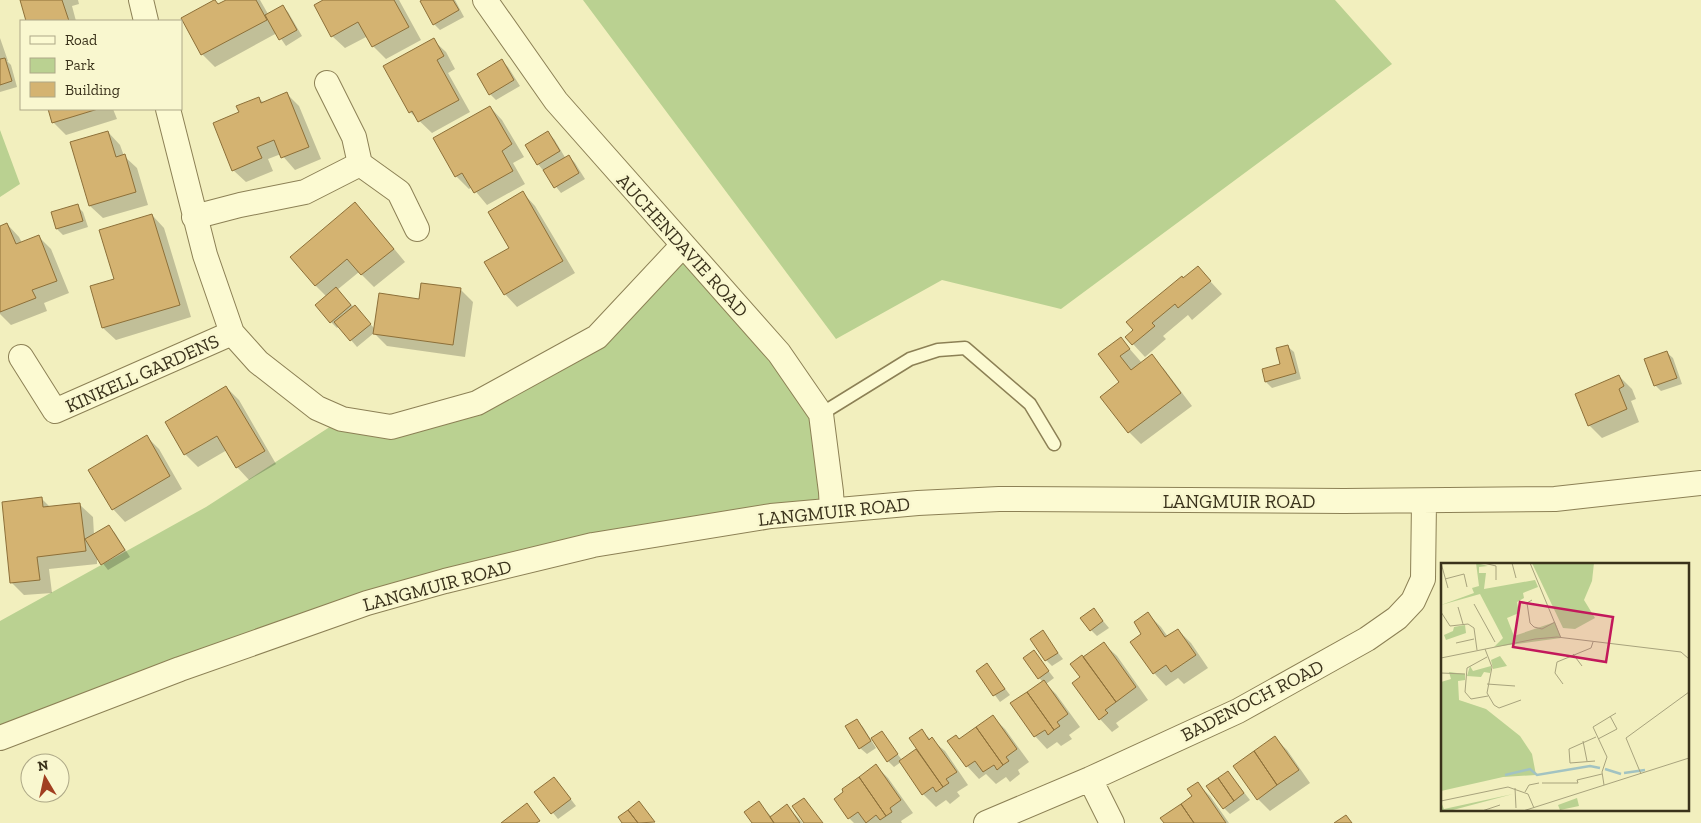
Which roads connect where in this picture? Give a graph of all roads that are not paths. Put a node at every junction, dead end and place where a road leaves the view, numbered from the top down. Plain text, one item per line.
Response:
1 (141, 0) edge
2 (485, 0) edge
3 (146, 20) edge
4 (327, 83) dead end
5 (168, 110) edge
6 (360, 164) junction
7 (194, 217) junction
8 (417, 229) dead end
9 (683, 245) junction
10 (232, 333) junction
11 (21, 358) dead end
12 (821, 414) junction
13 (1054, 444) dead end
14 (1701, 484) edge
15 (1424, 501) junction
16 (832, 510) junction
17 (0, 738) edge
18 (1090, 779) junction
19 (986, 823) edge
20 (1112, 823) edge

1 - 3 street
2 - 9 street, AUCHENDAVIE ROAD
4 - 6 street
5 - 7 street, KINKELL GARDENS
6 - 7 street
6 - 8 street
7 - 10 street, KINKELL GARDENS
9 - 10 street, KINKELL GARDENS
9 - 12 street, AUCHENDAVIE ROAD
10 - 11 street, KINKELL GARDENS
12 - 13 lane
12 - 16 street, AUCHENDAVIE ROAD
14 - 15 street, LANGMUIR ROAD
15 - 16 street, LANGMUIR ROAD
15 - 18 street, BADENOCH ROAD
16 - 17 street, LANGMUIR ROAD
18 - 19 street, BADENOCH ROAD
18 - 20 street

